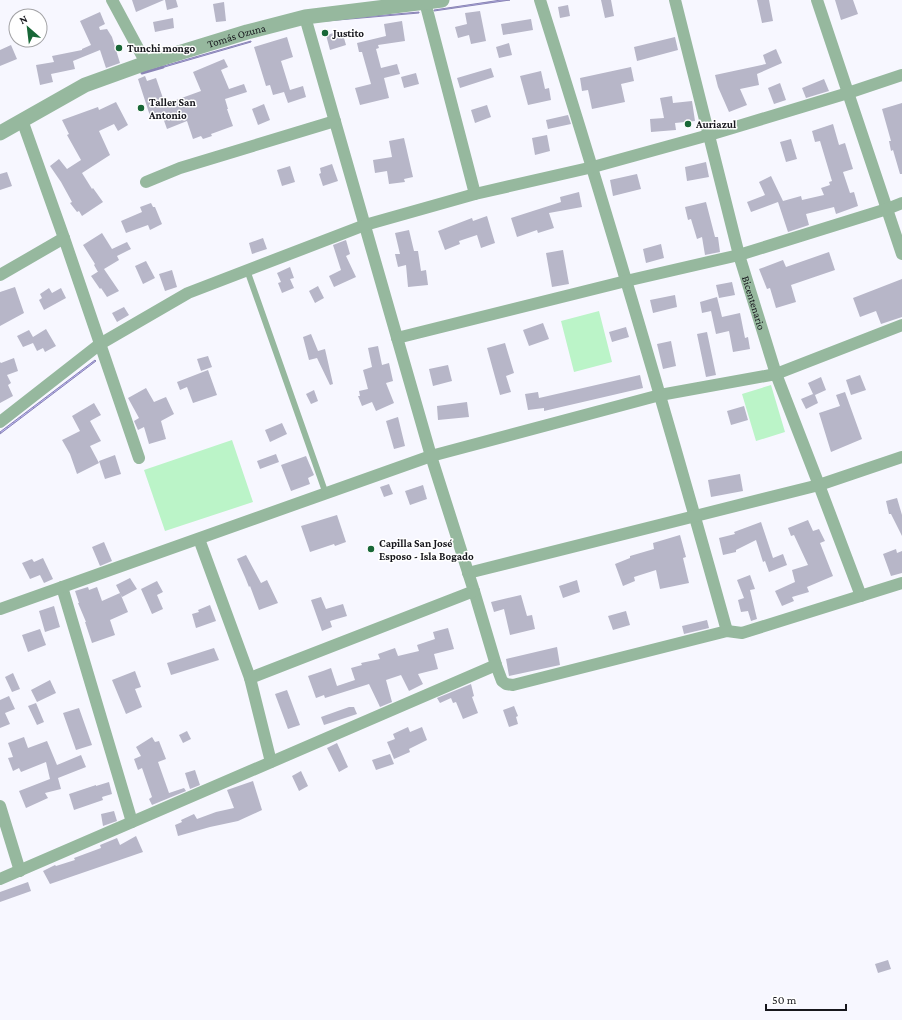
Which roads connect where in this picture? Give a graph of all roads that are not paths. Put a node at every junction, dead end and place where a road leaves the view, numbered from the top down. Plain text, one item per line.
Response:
1 (112, 0) edge
2 (442, 0) edge
3 (540, 0) edge
4 (675, 0) edge
5 (817, 0) edge
6 (425, 2) junction
7 (385, 4) edge
8 (305, 17) junction
9 (146, 63) junction
10 (902, 76) edge
11 (848, 93) junction
12 (22, 120) junction
13 (334, 121) junction
14 (0, 133) edge
15 (709, 135) junction
16 (593, 167) junction
17 (146, 182) dead end
18 (475, 194) junction
19 (902, 203) edge
20 (887, 209) junction
21 (365, 225) junction
22 (64, 238) junction
23 (902, 254) edge
24 (739, 255) junction
25 (246, 270) junction
26 (0, 276) edge
27 (626, 281) junction
28 (902, 325) edge
29 (397, 338) junction
30 (100, 344) junction
31 (776, 374) junction
32 (660, 395) junction
33 (0, 422) edge
34 (431, 456) junction
35 (902, 457) edge
36 (139, 458) dead end
37 (820, 485) junction
38 (326, 494) junction
39 (695, 517) junction
40 (199, 539) junction
41 (468, 573) junction
42 (902, 583) edge
43 (62, 587) junction
44 (474, 591) junction
45 (861, 596) junction
46 (0, 609) edge
47 (726, 631) junction
48 (496, 665) junction
49 (250, 678) junction
50 (271, 762) junction
51 (0, 806) edge
52 (132, 822) junction
53 (20, 871) junction
54 (0, 879) edge

1 - 9 street
2 - 6 street, Tomás Ozuna
3 - 16 street
4 - 15 street, Bicentenario
5 - 11 street
6 - 7 street, Tomás Ozuna
6 - 18 street
7 - 8 street, Tomás Ozuna
8 - 9 street, Tomás Ozuna
8 - 13 street
9 - 12 street, Tomás Ozuna
10 - 11 street
11 - 15 street
11 - 20 street
12 - 14 street, Tomás Ozuna
12 - 22 street
13 - 17 street
13 - 21 street
15 - 16 street
15 - 24 street, Bicentenario
16 - 18 street
16 - 27 street
18 - 21 street
19 - 20 street
20 - 23 street
20 - 24 street
21 - 25 street
21 - 29 street
22 - 26 street
22 - 30 street
24 - 27 street
24 - 31 street, Bicentenario
25 - 30 street
25 - 38 lane
27 - 29 street
27 - 32 street
28 - 31 street
29 - 34 street
30 - 33 street
30 - 36 street
31 - 32 street
31 - 37 street, Bicentenario
32 - 34 street
32 - 39 street
34 - 38 street
34 - 41 street
35 - 37 street
37 - 39 street
37 - 45 street, Bicentenario
38 - 40 street
39 - 41 street
39 - 47 street
40 - 43 street
40 - 49 street
41 - 44 street
42 - 45 street
43 - 46 street
43 - 52 street
44 - 48 street
44 - 49 street
45 - 47 street
47 - 48 street
48 - 50 street
49 - 50 street
50 - 52 street
51 - 53 street
52 - 53 street
53 - 54 street

